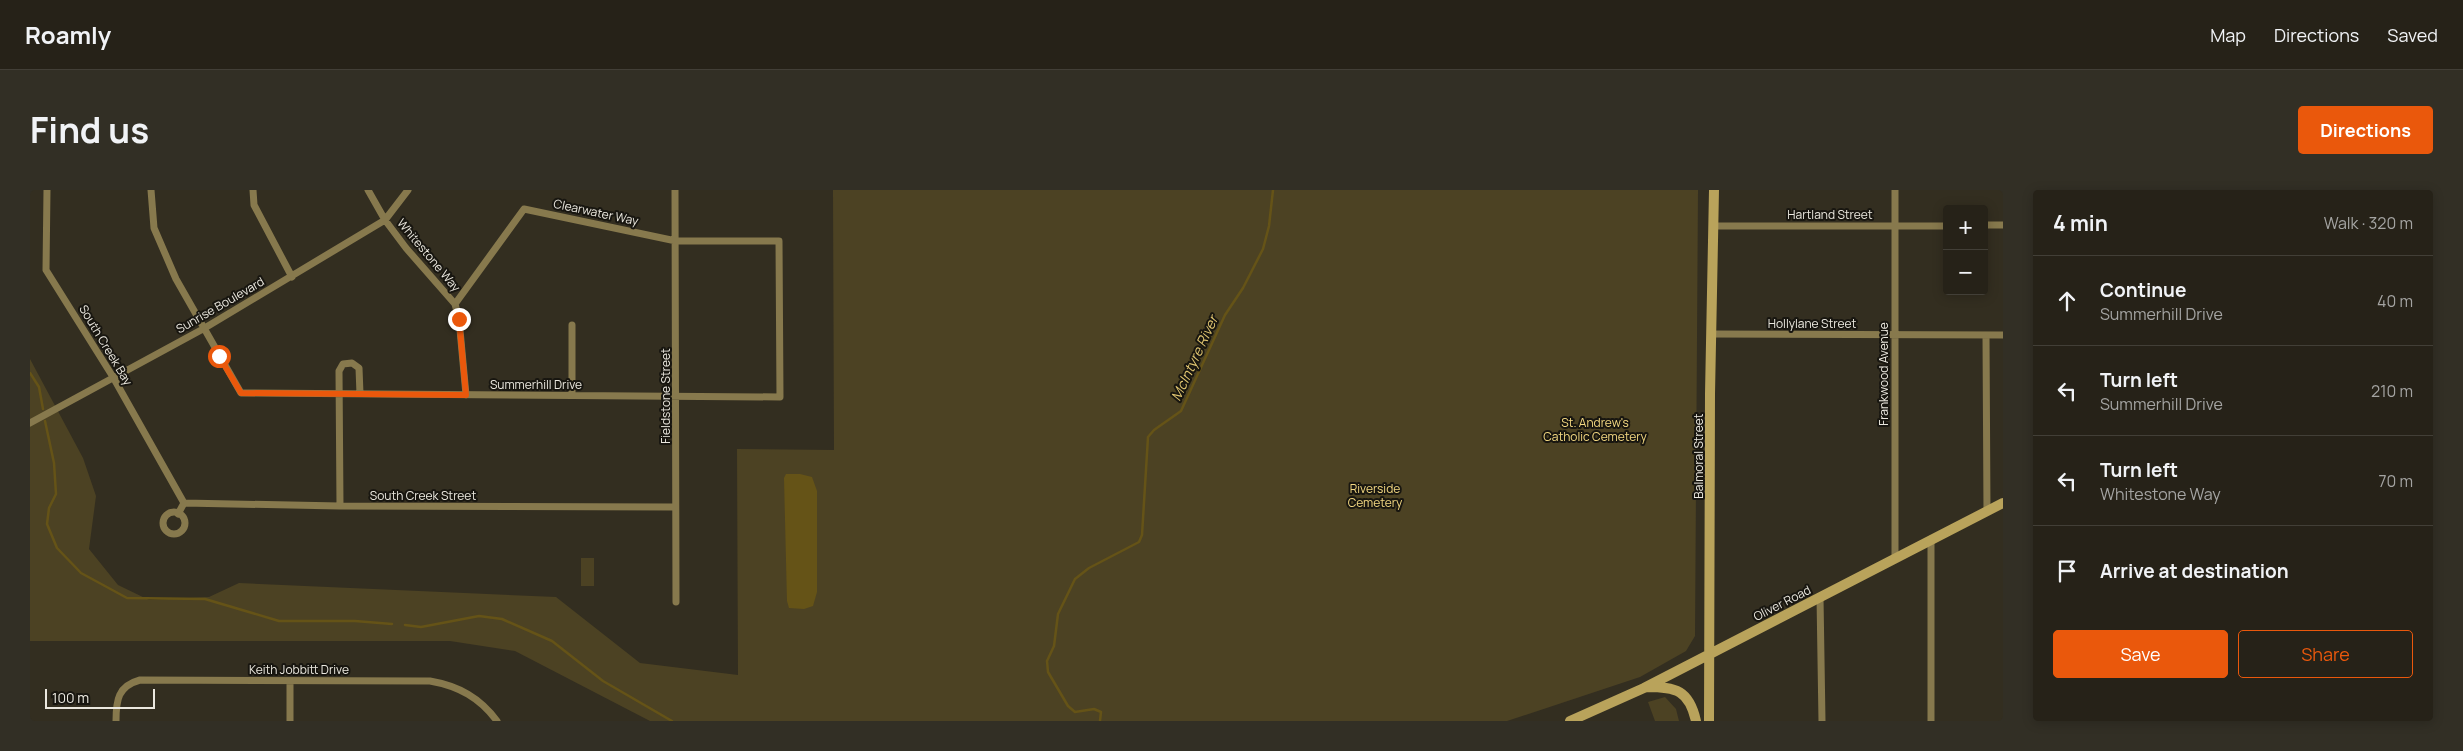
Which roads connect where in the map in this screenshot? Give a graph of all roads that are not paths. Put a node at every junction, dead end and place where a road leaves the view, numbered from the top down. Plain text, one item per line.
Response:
1 (47, 190) edge
2 (151, 190) edge
3 (253, 190) edge
4 (368, 190) edge
5 (408, 190) edge
6 (676, 190) edge
7 (1714, 190) edge
8 (1895, 190) edge
9 (385, 220) junction
10 (2003, 225) edge
11 (1714, 226) junction
12 (1895, 226) junction
13 (1943, 226) edge
14 (1988, 226) edge
15 (676, 241) junction
16 (779, 241) joint
17 (292, 277) junction
18 (455, 304) junction
19 (572, 325) dead end
20 (203, 329) junction
21 (1711, 334) junction
22 (1894, 334) junction
23 (1986, 335) junction
24 (2003, 335) edge
25 (113, 377) junction
26 (339, 394) junction
27 (360, 394) junction
28 (466, 395) junction
29 (572, 395) junction
30 (677, 395) junction
31 (30, 422) edge
32 (184, 503) junction
33 (2003, 503) edge
34 (340, 506) junction
35 (676, 507) junction
36 (1987, 511) junction
37 (178, 514) dead end
38 (1931, 540) junction
39 (1895, 558) junction
40 (1820, 597) junction
41 (676, 602) dead end
42 (1711, 652) junction
43 (290, 681) junction
44 (1644, 688) junction
45 (116, 721) edge
46 (290, 721) edge
47 (497, 721) edge
48 (1570, 721) edge
49 (1696, 721) edge
50 (1709, 721) edge
51 (1822, 721) edge
52 (1931, 721) edge

1 - 25 street, South Creek Bay
2 - 20 street, Summerhill Drive
3 - 17 street
4 - 9 street, Whitestone Way
5 - 9 street, Sunrise Boulevard
6 - 15 street, Fieldstone Street
7 - 11 main road, Balmoral Street
8 - 12 street, Frankwood Avenue
9 - 17 street, Sunrise Boulevard
9 - 18 street, Whitestone Way
10 - 14 street
11 - 12 street, Hartland Street
11 - 21 main road, Balmoral Street
12 - 13 street, Hartland Street
12 - 22 street, Frankwood Avenue
15 - 16 street, Clearwater Way
15 - 18 street, Clearwater Way
15 - 30 street, Fieldstone Street
16 - 30 street, Summerhill Drive
17 - 20 street, Sunrise Boulevard
18 - 28 street, Whitestone Way
19 - 29 street
20 - 25 street, Sunrise Boulevard
20 - 26 street, Summerhill Drive
21 - 22 street, Hollylane Street
21 - 42 main road, Balmoral Street
22 - 23 street, Hollylane Street
22 - 39 street, Frankwood Avenue
23 - 24 street, Hollylane Street
23 - 36 street
25 - 31 street, Sunrise Boulevard
25 - 32 street, South Creek Bay
26 - 27 street, Summerhill Drive
26 - 27 street
26 - 34 street
27 - 28 street, Summerhill Drive
28 - 29 street, Summerhill Drive
29 - 30 street, Summerhill Drive
30 - 35 street, Fieldstone Street
32 - 34 street, South Creek Street
32 - 37 street
33 - 36 main road, Oliver Road
34 - 35 street, South Creek Street
35 - 41 street, Fieldstone Street
36 - 38 main road, Oliver Road
38 - 39 main road, Oliver Road
38 - 52 street
39 - 40 main road, Oliver Road
40 - 42 main road, Oliver Road
40 - 51 street
42 - 44 main road, Oliver Road
42 - 50 main road, Balmoral Street
43 - 45 street, Keith Jobbitt Drive
43 - 46 street
43 - 47 street, Keith Jobbitt Drive
44 - 48 main road, Oliver Road
44 - 49 main road

